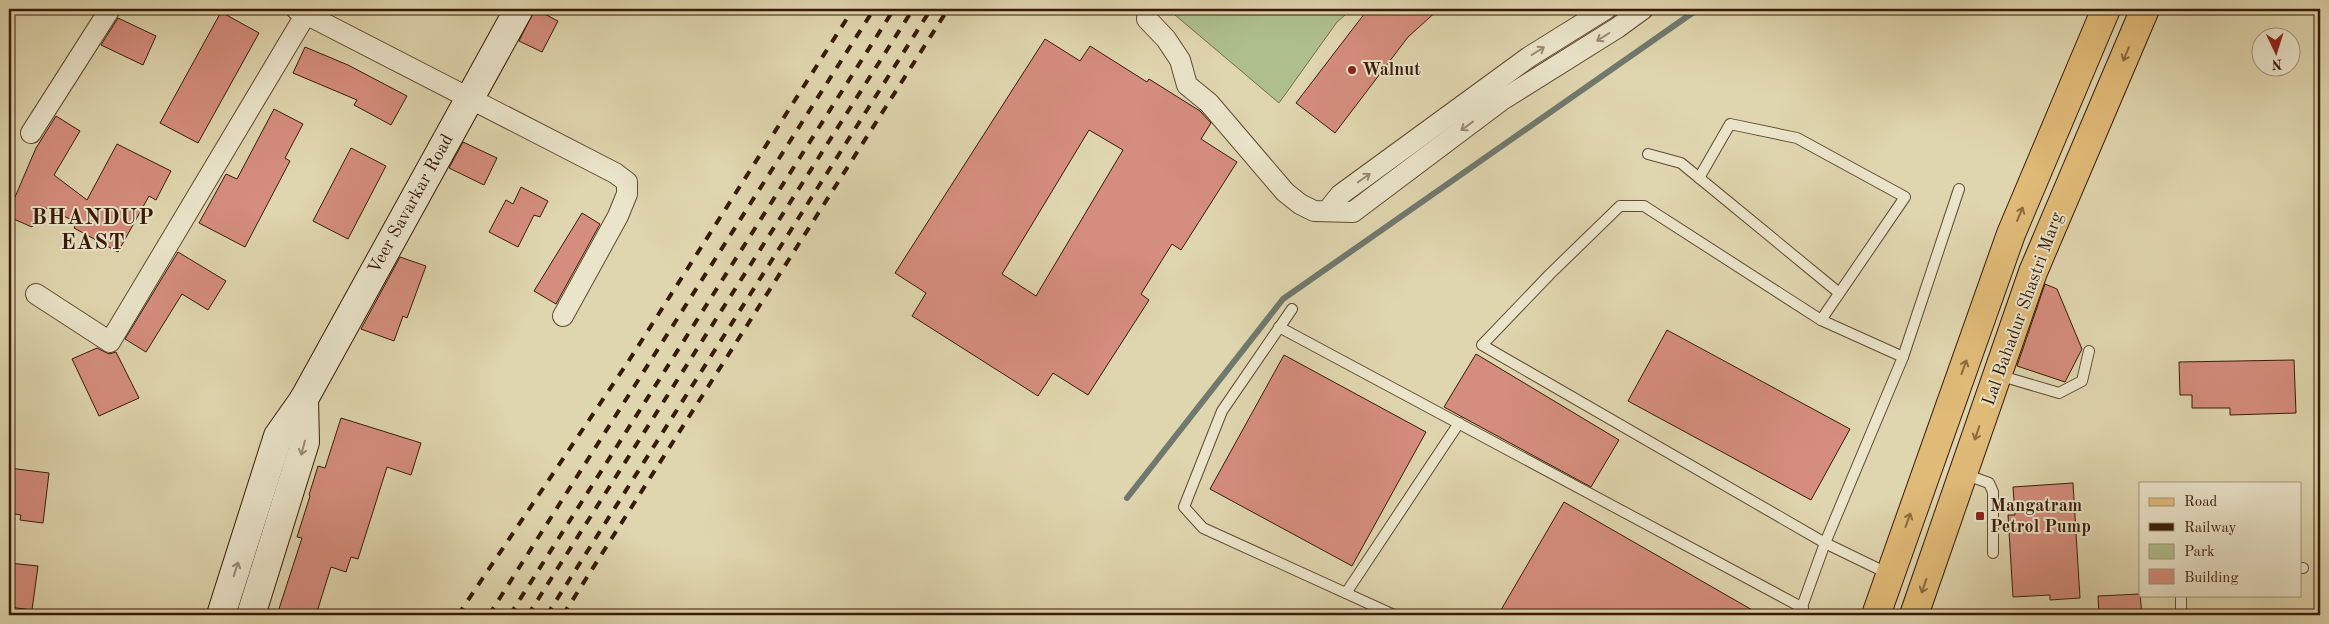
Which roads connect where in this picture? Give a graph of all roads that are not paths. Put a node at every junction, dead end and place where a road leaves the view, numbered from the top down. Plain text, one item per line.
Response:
1 (110, 9) edge
2 (518, 9) edge
3 (1148, 9) edge
4 (1606, 9) edge
5 (1643, 9) edge
6 (2106, 9) edge
7 (2144, 9) edge
8 (304, 10) edge
9 (1506, 74) junction
10 (1520, 89) junction
11 (469, 97) junction
12 (31, 133) dead end
13 (1648, 154) dead end
14 (1698, 178) junction
15 (1959, 190) dead end
16 (1328, 210) junction
17 (1838, 292) junction
18 (36, 294) dead end
19 (1292, 309) dead end
20 (563, 316) dead end
21 (1822, 320) junction
22 (1279, 327) junction
23 (2089, 351) dead end
24 (1903, 356) junction
25 (1997, 375) junction
26 (304, 399) junction
27 (1459, 423) junction
28 (1963, 474) junction
29 (1825, 543) junction
30 (1993, 553) dead end
31 (1889, 574) junction
32 (1346, 594) junction
33 (2181, 596) edge
34 (1801, 612) edge
35 (221, 615) edge
36 (251, 615) edge
37 (1394, 615) edge
38 (1876, 615) edge
39 (1914, 615) edge
40 (2181, 615) edge

1 - 12 street
2 - 11 street, Veer Savarkar Road
3 - 16 street
9 -> 4 street
5 -> 10 street
31 -> 6 main road, Lal Bahadur Shastri Marg
7 -> 25 main road, Lal Bahadur Shastri Marg
8 - 11 street
8 - 18 street
9 - 10 street
16 -> 9 street
10 -> 16 street
11 - 20 street
11 - 26 street, Veer Savarkar Road
13 - 14 lane
14 - 17 lane
14 - 17 lane
15 - 24 lane
17 - 21 lane
19 - 22 lane
21 - 24 lane
21 - 29 lane
22 - 27 lane
22 - 32 lane
23 - 25 lane
24 - 29 lane
25 -> 28 main road, Lal Bahadur Shastri Marg
35 -> 26 street, Veer Savarkar Road
26 -> 36 street, Veer Savarkar Road
27 - 32 lane
27 - 34 lane
28 - 30 lane
28 -> 39 main road, Lal Bahadur Shastri Marg
29 - 31 lane
29 - 34 lane
31 - 38 main road, Lal Bahadur Shastri Marg
32 - 37 lane
33 - 40 lane

